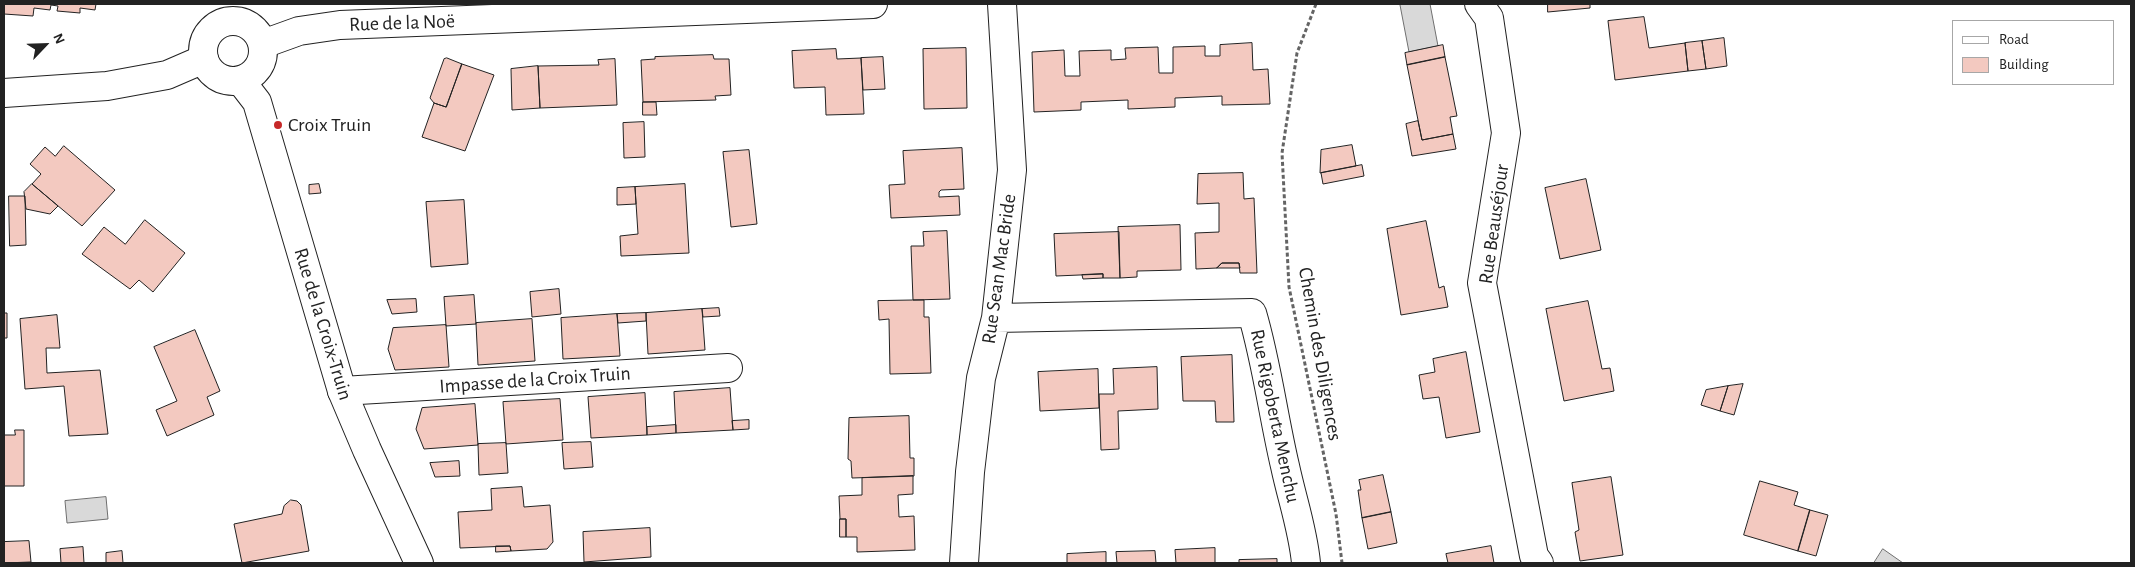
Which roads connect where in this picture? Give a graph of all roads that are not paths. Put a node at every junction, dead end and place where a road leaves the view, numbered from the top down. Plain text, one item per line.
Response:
1 (873, 4) edge
2 (1002, 4) edge
3 (1480, 4) edge
4 (222, 13) edge
5 (263, 44) junction
6 (204, 59) junction
7 (240, 80) junction
8 (4, 93) edge
9 (996, 318) junction
10 (728, 368) dead end
11 (342, 391) junction
12 (419, 563) edge
13 (964, 563) edge
14 (1306, 563) edge
15 (1539, 563) edge

1 - 5 street, Rue de la Noë
2 - 9 street, Rue Sean Mac Bride
3 - 15 street, Rue Beauséjour
4 - 5 street
4 - 6 street
5 - 7 street
6 - 7 street
6 - 8 street
7 - 11 street, Rue de la Croix-Truin
9 - 13 street, Rue Sean Mac Bride
9 - 14 street, Rue Rigoberta Menchu
10 - 11 street, Impasse de la Croix Truin
11 - 12 street, Rue de la Croix-Truin

